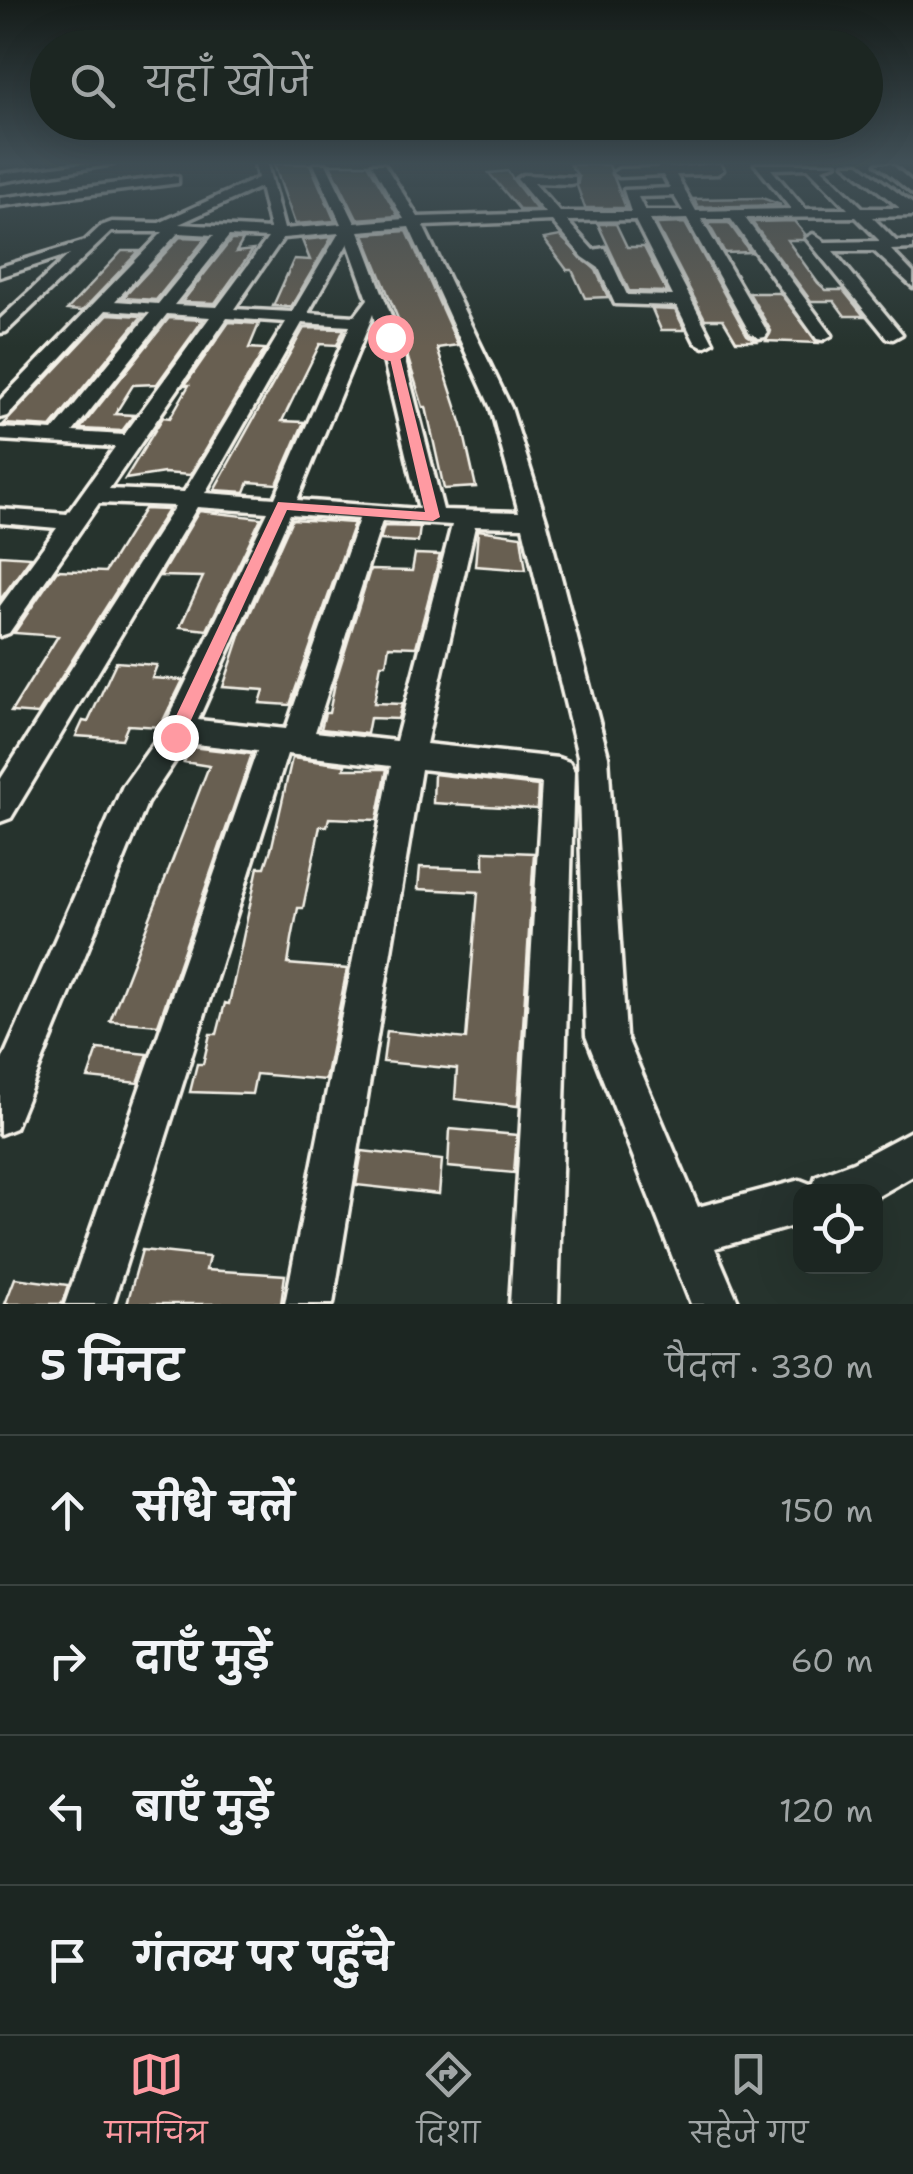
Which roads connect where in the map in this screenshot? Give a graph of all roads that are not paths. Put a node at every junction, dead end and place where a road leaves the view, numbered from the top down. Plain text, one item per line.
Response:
1 (173, 225) edge
2 (276, 225) edge
3 (377, 225) edge
4 (414, 225) edge
5 (561, 225) edge
6 (589, 225) edge
7 (642, 225) edge
8 (702, 225) edge
9 (738, 225) edge
10 (805, 225) edge
11 (834, 225) edge
12 (853, 225) edge
13 (864, 225) edge
14 (350, 227) junction
15 (168, 228) junction
16 (226, 230) junction
17 (278, 234) junction
18 (93, 242) junction
19 (885, 245) junction
20 (913, 245) edge
21 (855, 246) junction
22 (821, 247) junction
23 (739, 254) junction
24 (607, 266) junction
25 (0, 272) edge
26 (913, 282) edge
27 (730, 284) junction
28 (749, 284) dead end
29 (768, 284) dead end
30 (786, 284) junction
31 (681, 301) junction
32 (102, 305) junction
33 (164, 308) junction
34 (369, 312) junction
35 (224, 313) junction
36 (295, 318) junction
37 (0, 328) edge
38 (759, 333) dead end
39 (822, 334) dead end
40 (893, 334) dead end
41 (704, 342) dead end
42 (0, 412) edge
43 (0, 434) edge
44 (58, 438) junction
45 (129, 442) junction
46 (91, 496) junction
47 (192, 496) junction
48 (283, 505) junction
49 (372, 512) junction
50 (0, 516) edge
51 (449, 518) junction
52 (534, 520) junction
53 (72, 522) junction
54 (0, 626) edge
55 (178, 730) junction
56 (286, 741) junction
57 (408, 754) junction
58 (0, 808) edge
59 (0, 1113) edge
60 (913, 1152) edge
61 (854, 1184) edge
62 (793, 1204) edge
63 (686, 1233) junction
64 (89, 1304) edge
65 (309, 1304) edge
66 (534, 1304) edge
67 (715, 1304) edge

1 - 15 street
2 - 17 street
3 - 14 street
4 - 52 street
5 - 24 street
6 - 24 street
7 - 31 street
8 - 23 street
9 - 23 street
10 - 22 street
11 - 21 street
12 - 21 street
13 - 19 street
14 - 17 street
14 - 34 street
14 - 36 street
15 - 16 street
15 - 18 street
15 - 32 street
16 - 17 street
16 - 33 street
17 - 35 street
18 - 25 street
18 - 37 street
19 - 20 street
19 - 21 street
19 - 26 street
21 - 22 street
22 - 40 street
23 - 27 street
23 - 30 street
24 - 31 street
27 - 28 street
27 - 38 street
29 - 30 street
30 - 39 street
31 - 41 street
32 - 33 street
32 - 42 street
33 - 35 street
33 - 44 street
34 - 36 street
34 - 48 street
34 - 51 street
35 - 36 street
35 - 45 street
36 - 47 street
43 - 44 street
44 - 45 street
45 - 46 street
46 - 47 street
46 - 53 street
47 - 48 street
47 - 58 street
48 - 49 street
48 - 55 street
49 - 51 street
49 - 56 street
50 - 53 street
51 - 52 street
51 - 57 street
52 - 63 street
53 - 54 street
55 - 56 street
55 - 59 street
56 - 57 street
56 - 64 street
57 - 65 street
57 - 66 street
60 - 61 street
62 - 63 street
63 - 67 street

